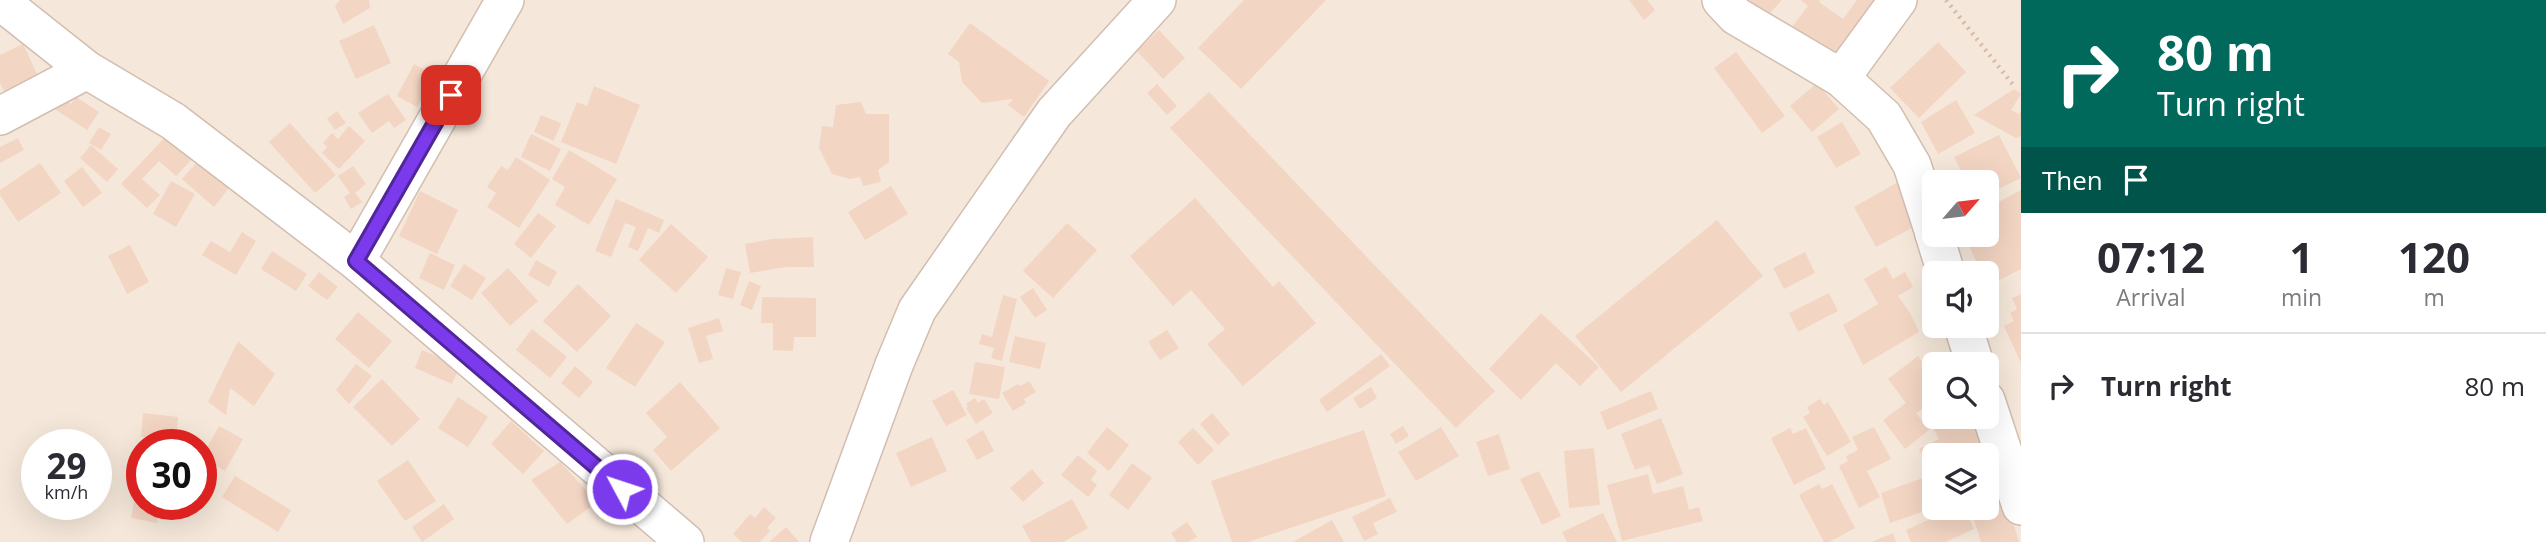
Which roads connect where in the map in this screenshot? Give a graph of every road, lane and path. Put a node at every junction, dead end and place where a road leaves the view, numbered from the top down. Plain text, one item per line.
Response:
1 (505, 0) edge
2 (1157, 0) edge
3 (1721, 0) edge
4 (1898, 0) edge
5 (1946, 0) edge
6 (0, 1) edge
7 (87, 70) junction
8 (1841, 78) junction
9 (2014, 86) dead end
10 (0, 116) edge
11 (1922, 196) edge
12 (356, 261) junction
13 (1996, 429) edge
14 (2021, 506) edge
15 (685, 542) edge
16 (829, 542) edge

1 - 12 street
2 - 16 street
3 - 8 street
4 - 8 street
5 - 9 path
6 - 7 street
7 - 10 street
7 - 12 street
8 - 11 street
12 - 15 street
13 - 14 street

